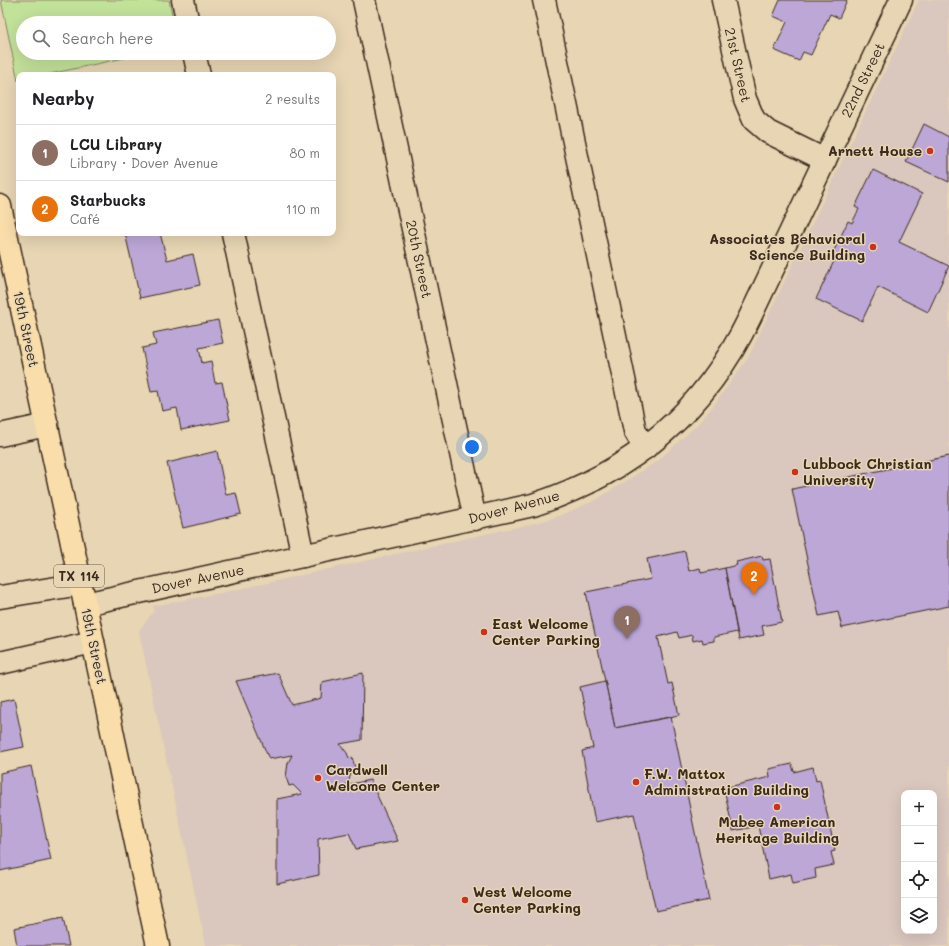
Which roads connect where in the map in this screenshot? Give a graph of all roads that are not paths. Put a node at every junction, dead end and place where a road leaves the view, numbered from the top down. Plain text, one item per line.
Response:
1 (183, 0) edge
2 (364, 0) edge
3 (544, 0) edge
4 (723, 0) edge
5 (901, 0) edge
6 (186, 16) edge
7 (196, 60) edge
8 (198, 72) edge
9 (825, 160) junction
10 (0, 206) edge
11 (234, 236) edge
12 (47, 425) junction
13 (0, 436) edge
14 (645, 448) junction
15 (475, 519) junction
16 (303, 556) junction
17 (83, 594) junction
18 (0, 597) edge
19 (93, 642) junction
20 (0, 663) edge
21 (158, 946) edge

1 - 6 street
2 - 15 street, 20th Street
3 - 14 street
4 - 9 street, 21st Street
5 - 9 street, 22nd Street
7 - 8 street
9 - 14 street, Dover Avenue
10 - 12 main road, 19th Street / TX 114
11 - 16 street
12 - 13 street
12 - 17 main road, 19th Street / TX 114
14 - 15 street, Dover Avenue
15 - 16 street, Dover Avenue
16 - 17 street, Dover Avenue
17 - 18 street, Dover Avenue
17 - 19 main road, 19th Street / TX 114
19 - 20 street
19 - 21 main road, 19th Street / TX 114

